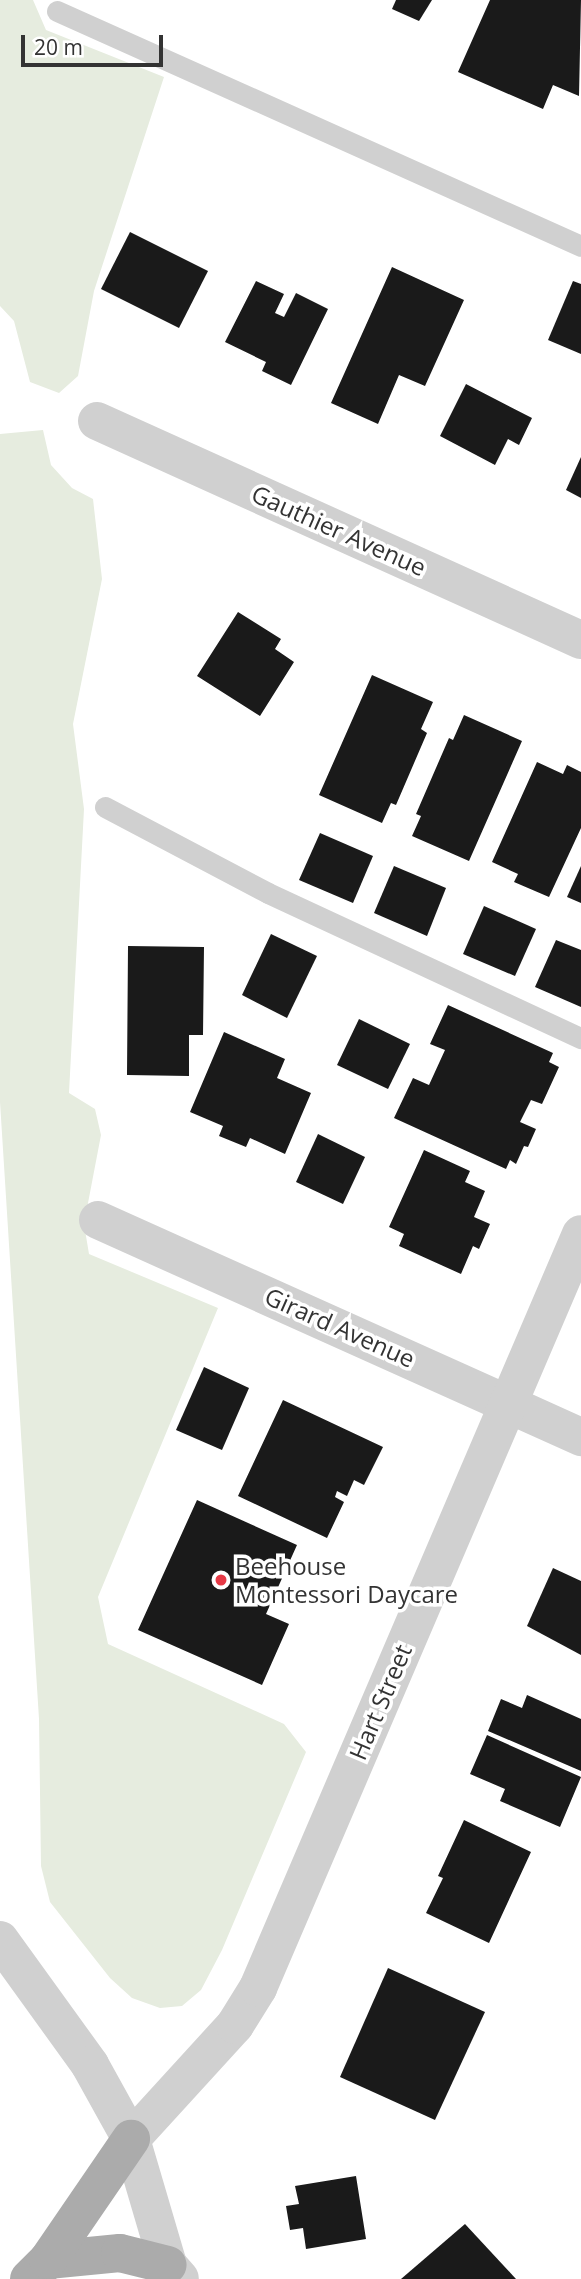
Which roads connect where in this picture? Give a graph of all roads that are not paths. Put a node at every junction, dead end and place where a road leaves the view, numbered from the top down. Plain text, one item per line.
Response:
1 (57, 11) dead end
2 (581, 246) edge
3 (97, 421) dead end
4 (581, 640) edge
5 (105, 807) dead end
6 (581, 1038) edge
7 (99, 1220) dead end
8 (581, 1234) edge
9 (508, 1403) junction
10 (581, 1437) edge
11 (0, 1940) edge
12 (131, 2139) junction
13 (39, 2270) edge
14 (174, 2272) edge

1 - 2 lane
3 - 4 street, Gauthier Avenue
5 - 6 lane
7 - 9 street, Girard Avenue
8 - 9 street, Hart Street
9 - 10 street, Girard Avenue
9 - 12 street, Hart Street
11 - 12 street
12 - 13 main road
12 - 14 street
13 - 14 main road

